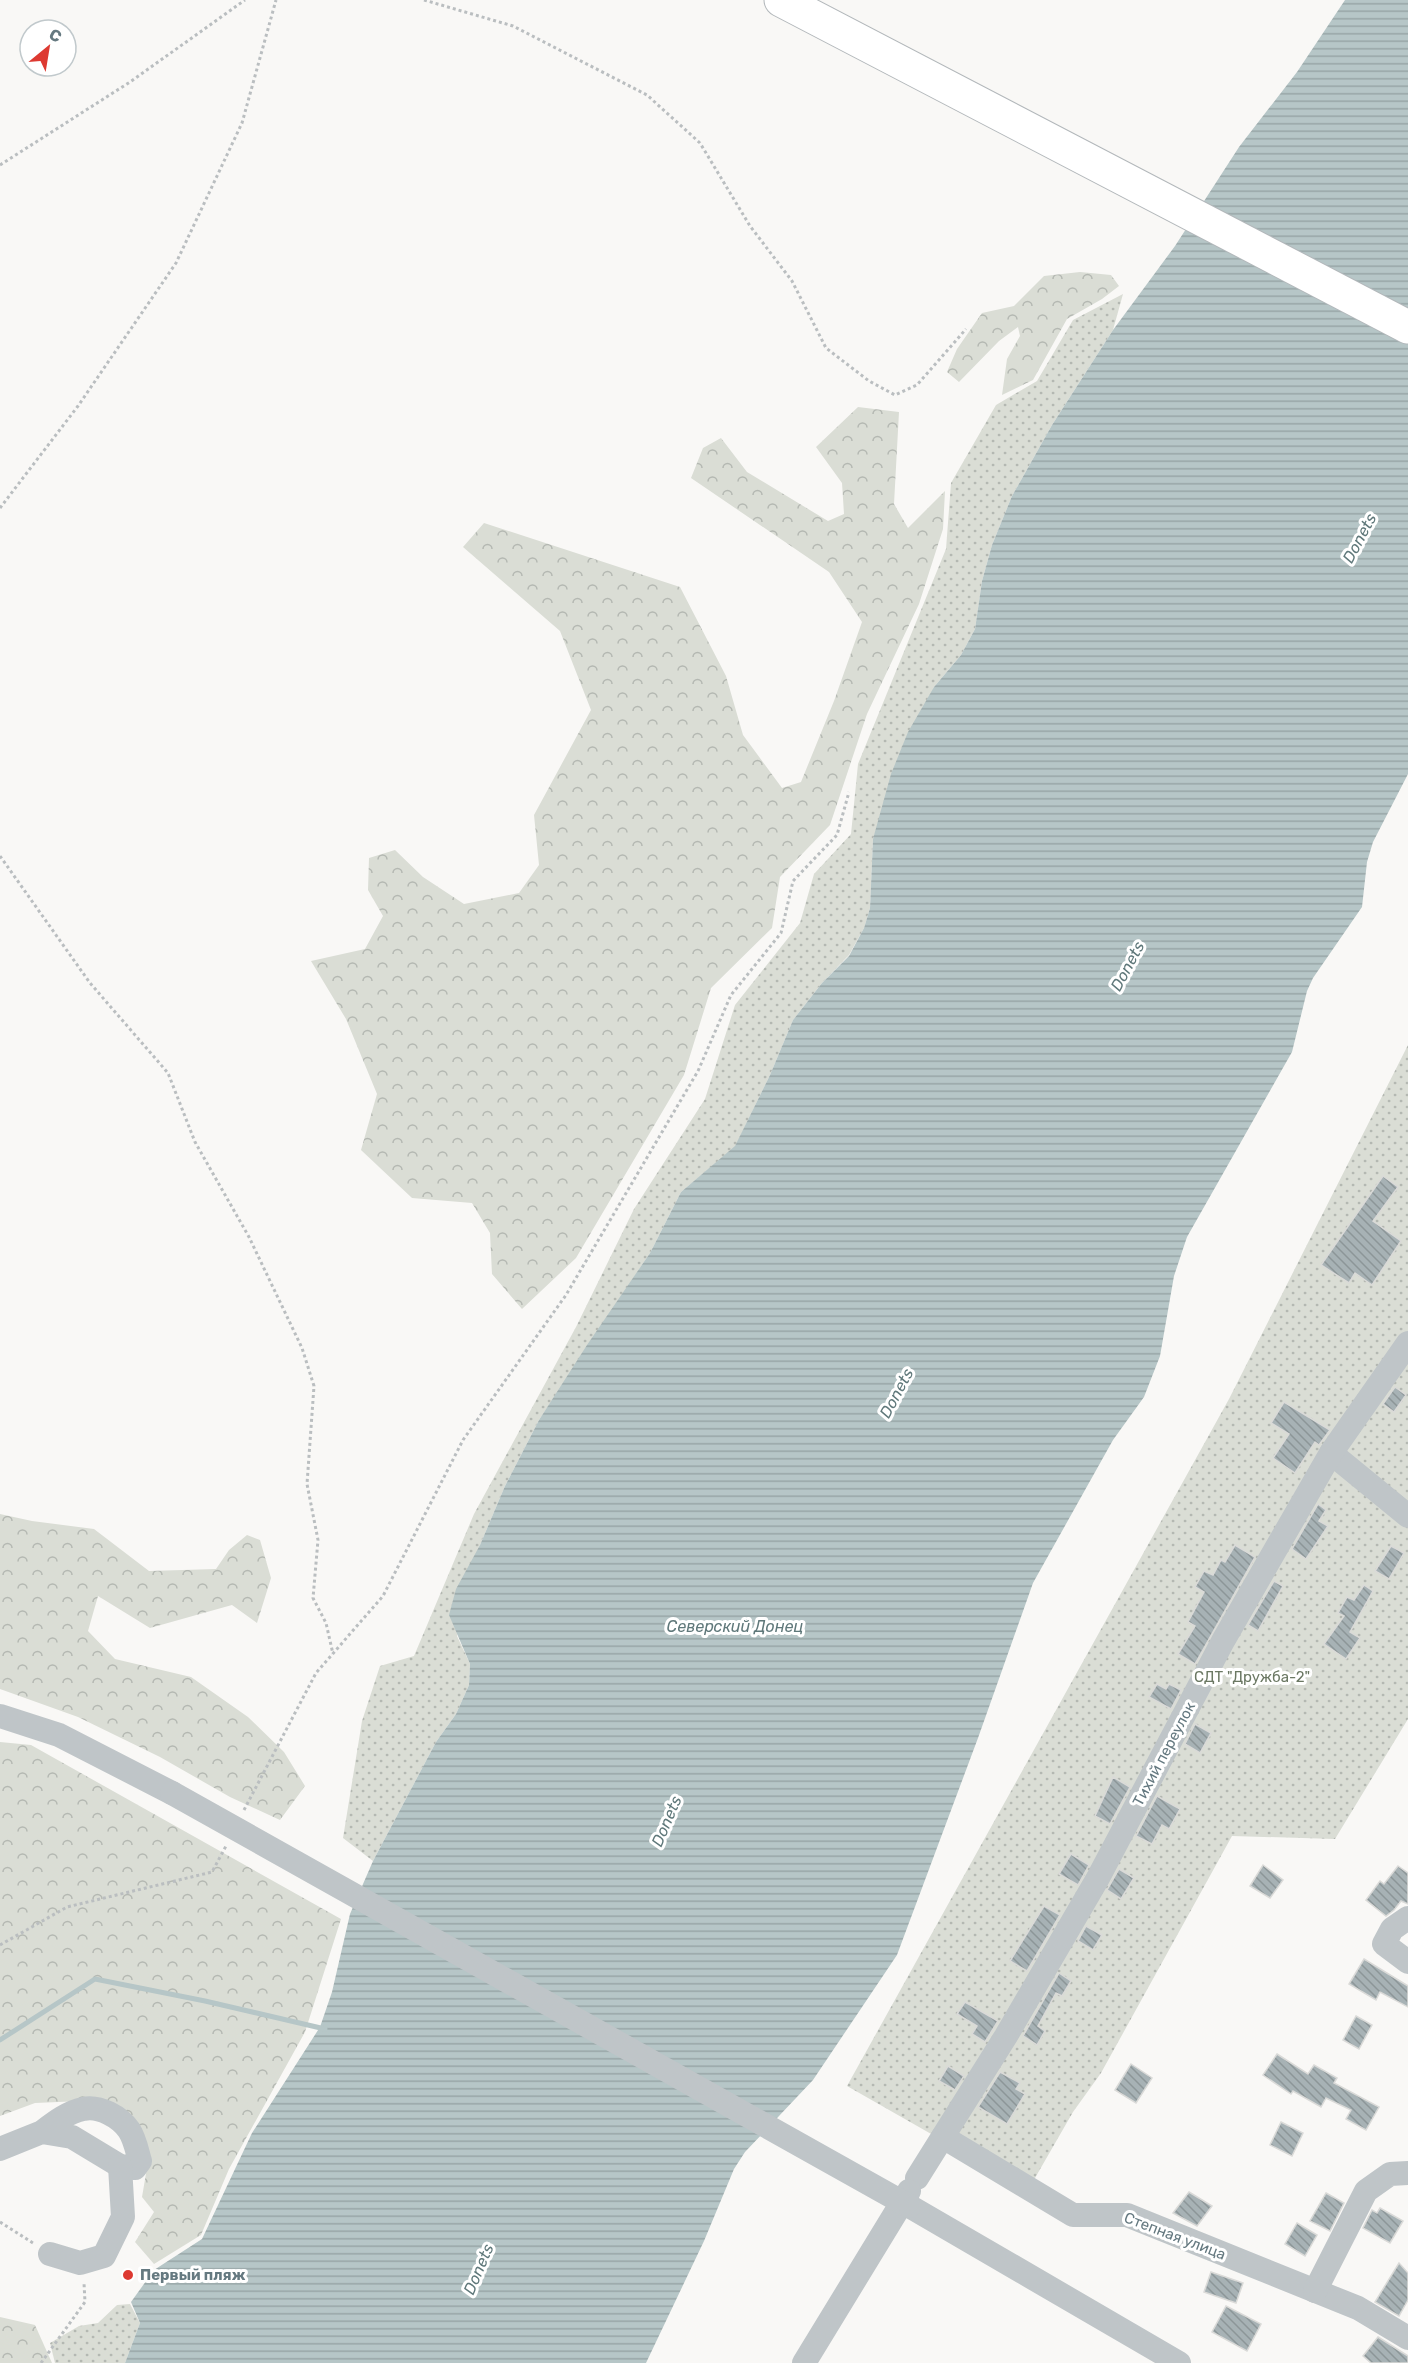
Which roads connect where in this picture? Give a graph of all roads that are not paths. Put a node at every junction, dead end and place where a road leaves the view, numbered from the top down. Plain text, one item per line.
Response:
1 (781, 0) edge
2 (1408, 327) edge
3 (1408, 1343) edge
4 (1331, 1453) junction
5 (1408, 1516) edge
6 (0, 1716) edge
7 (1408, 1918) edge
8 (1402, 1959) edge
9 (42, 2132) junction
10 (943, 2137) junction
11 (0, 2149) edge
12 (120, 2166) junction
13 (1408, 2173) edge
14 (912, 2192) junction
15 (50, 2253) road end
16 (1315, 2291) junction
17 (1408, 2338) edge
18 (804, 2363) edge
19 (1179, 2363) edge

1 - 2 highway
3 - 4 street, Тихий переулок
4 - 5 street
4 - 10 street, Тихий переулок
6 - 14 street, bridge
7 - 8 street
9 - 11 street
9 - 12 street
9 - 12 street
10 - 14 street, Тихий переулок
10 - 16 street, Степная улица
12 - 15 street
13 - 16 street
14 - 18 street, Тихий переулок
14 - 19 street
16 - 17 street, Степная улица

